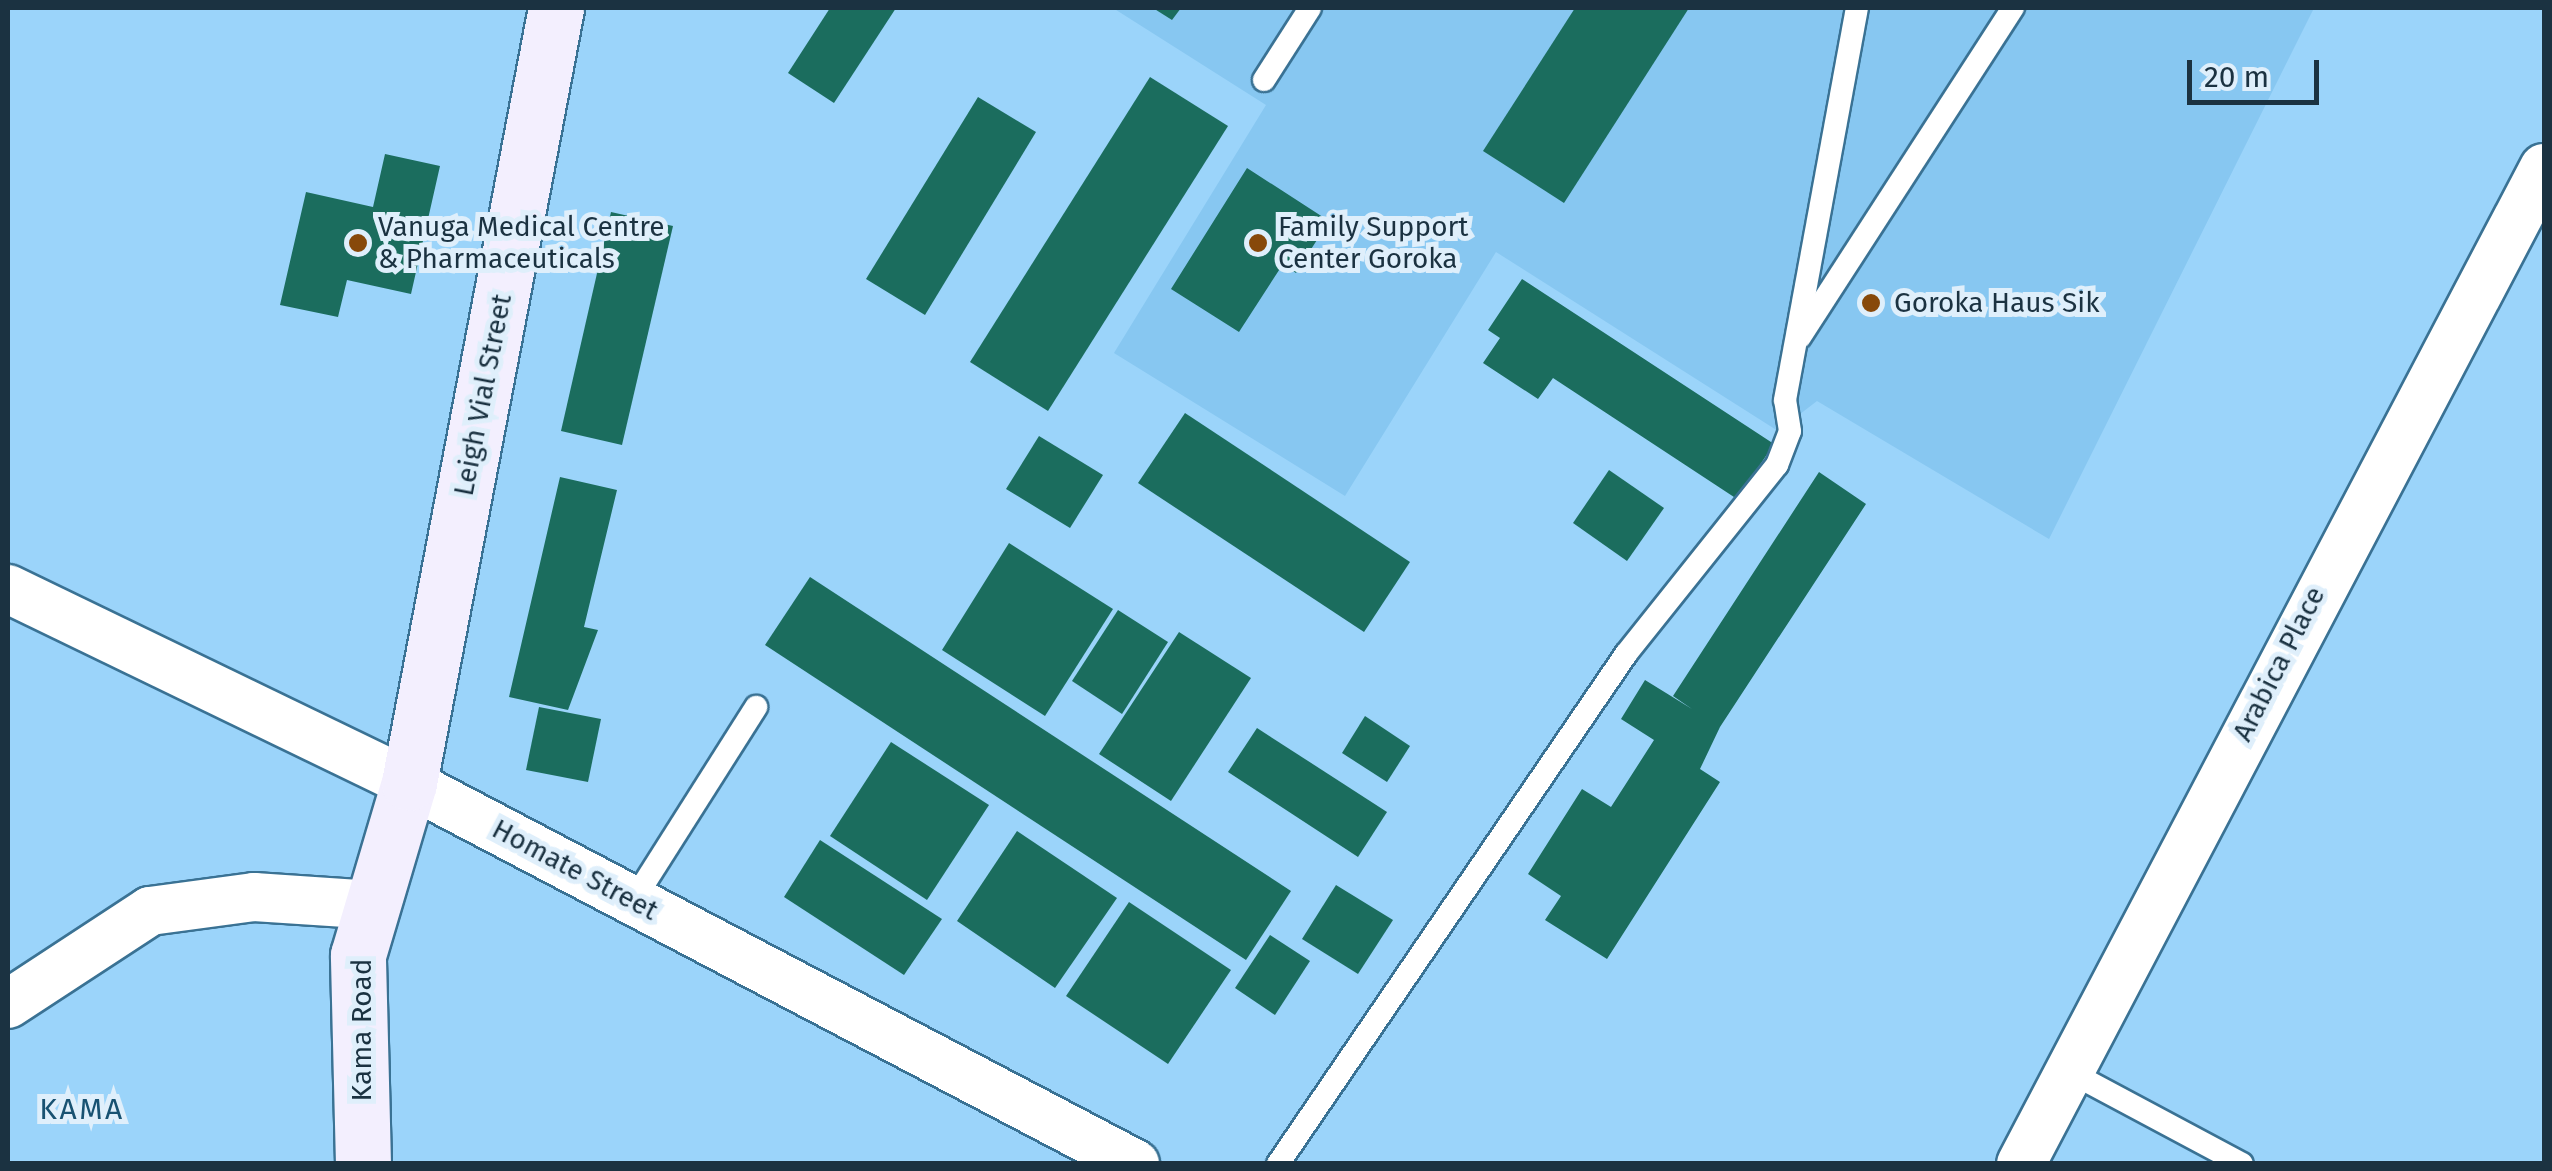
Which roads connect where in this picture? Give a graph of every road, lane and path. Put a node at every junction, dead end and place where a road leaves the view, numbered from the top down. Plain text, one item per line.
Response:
1 (556, 8) edge
2 (1310, 8) edge
3 (1858, 8) edge
4 (2013, 8) edge
5 (1264, 80) dead end
6 (2544, 168) edge
7 (1796, 344) junction
8 (8, 589) edge
9 (756, 707) dead end
10 (409, 783) junction
11 (634, 901) junction
12 (373, 905) junction
13 (8, 1004) edge
14 (2068, 1071) junction
15 (363, 1164) edge
16 (1135, 1164) edge
17 (1278, 1164) edge
18 (2021, 1164) edge
19 (2242, 1164) edge

1 - 10 street, Leigh Vial Street
2 - 5 lane
3 - 7 lane
4 - 7 lane
6 - 14 street, Arabica Place
7 - 17 lane
8 - 10 street, Homate Street
9 - 11 lane
10 - 11 street, Homate Street
10 - 12 street, Kama Road
11 - 16 street, Homate Street
12 - 13 street
12 - 15 street, Kama Road
14 - 18 street, Arabica Place
14 - 19 lane

